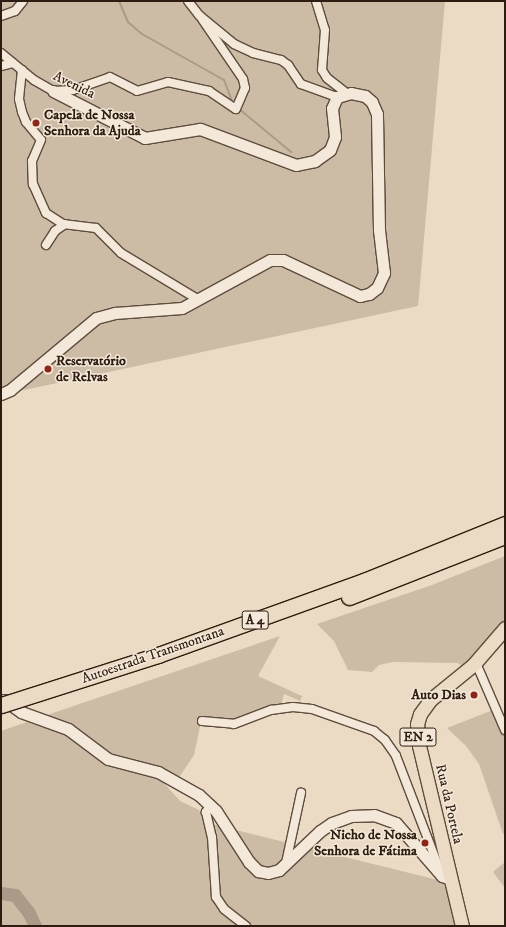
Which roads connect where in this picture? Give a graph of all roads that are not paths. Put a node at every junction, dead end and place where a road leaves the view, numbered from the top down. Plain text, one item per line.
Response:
1 (23, 1) edge
2 (188, 1) edge
3 (316, 1) edge
4 (1, 16) edge
5 (200, 16) junction
6 (1, 53) edge
7 (13, 63) junction
8 (1, 66) edge
9 (22, 70) junction
10 (53, 91) junction
11 (342, 95) junction
12 (65, 224) junction
13 (46, 245) dead end
14 (199, 300) junction
15 (1, 394) edge
16 (505, 524) edge
17 (505, 536) edge
18 (505, 628) edge
19 (476, 663) junction
20 (1, 698) edge
21 (1, 705) edge
22 (1, 715) edge
23 (202, 721) dead end
24 (505, 730) edge
25 (301, 793) dead end
26 (211, 804) junction
27 (286, 864) junction
28 (447, 877) junction
29 (246, 926) edge
30 (462, 926) edge

1 - 4 street
2 - 5 street
3 - 11 street
5 - 10 street
5 - 11 street
6 - 7 street, Avenida
7 - 8 street
7 - 9 street, Avenida
9 - 10 street, Avenida
9 - 12 street
10 - 11 street, Avenida
11 - 14 street
12 - 13 street
12 - 14 street
14 - 15 street
16 - 21 highway, Autoestrada Transmontana / A 4, bridge
17 - 22 highway, Autoestrada Transmontana / A 4, bridge
18 - 19 main road, Rua da Portela / EN 2
19 - 24 street
19 - 28 main road, Rua da Portela / EN 2
20 - 26 street
23 - 28 street
25 - 27 street
26 - 27 street
26 - 29 street
27 - 28 street
28 - 30 main road, Rua da Portela / EN 2

